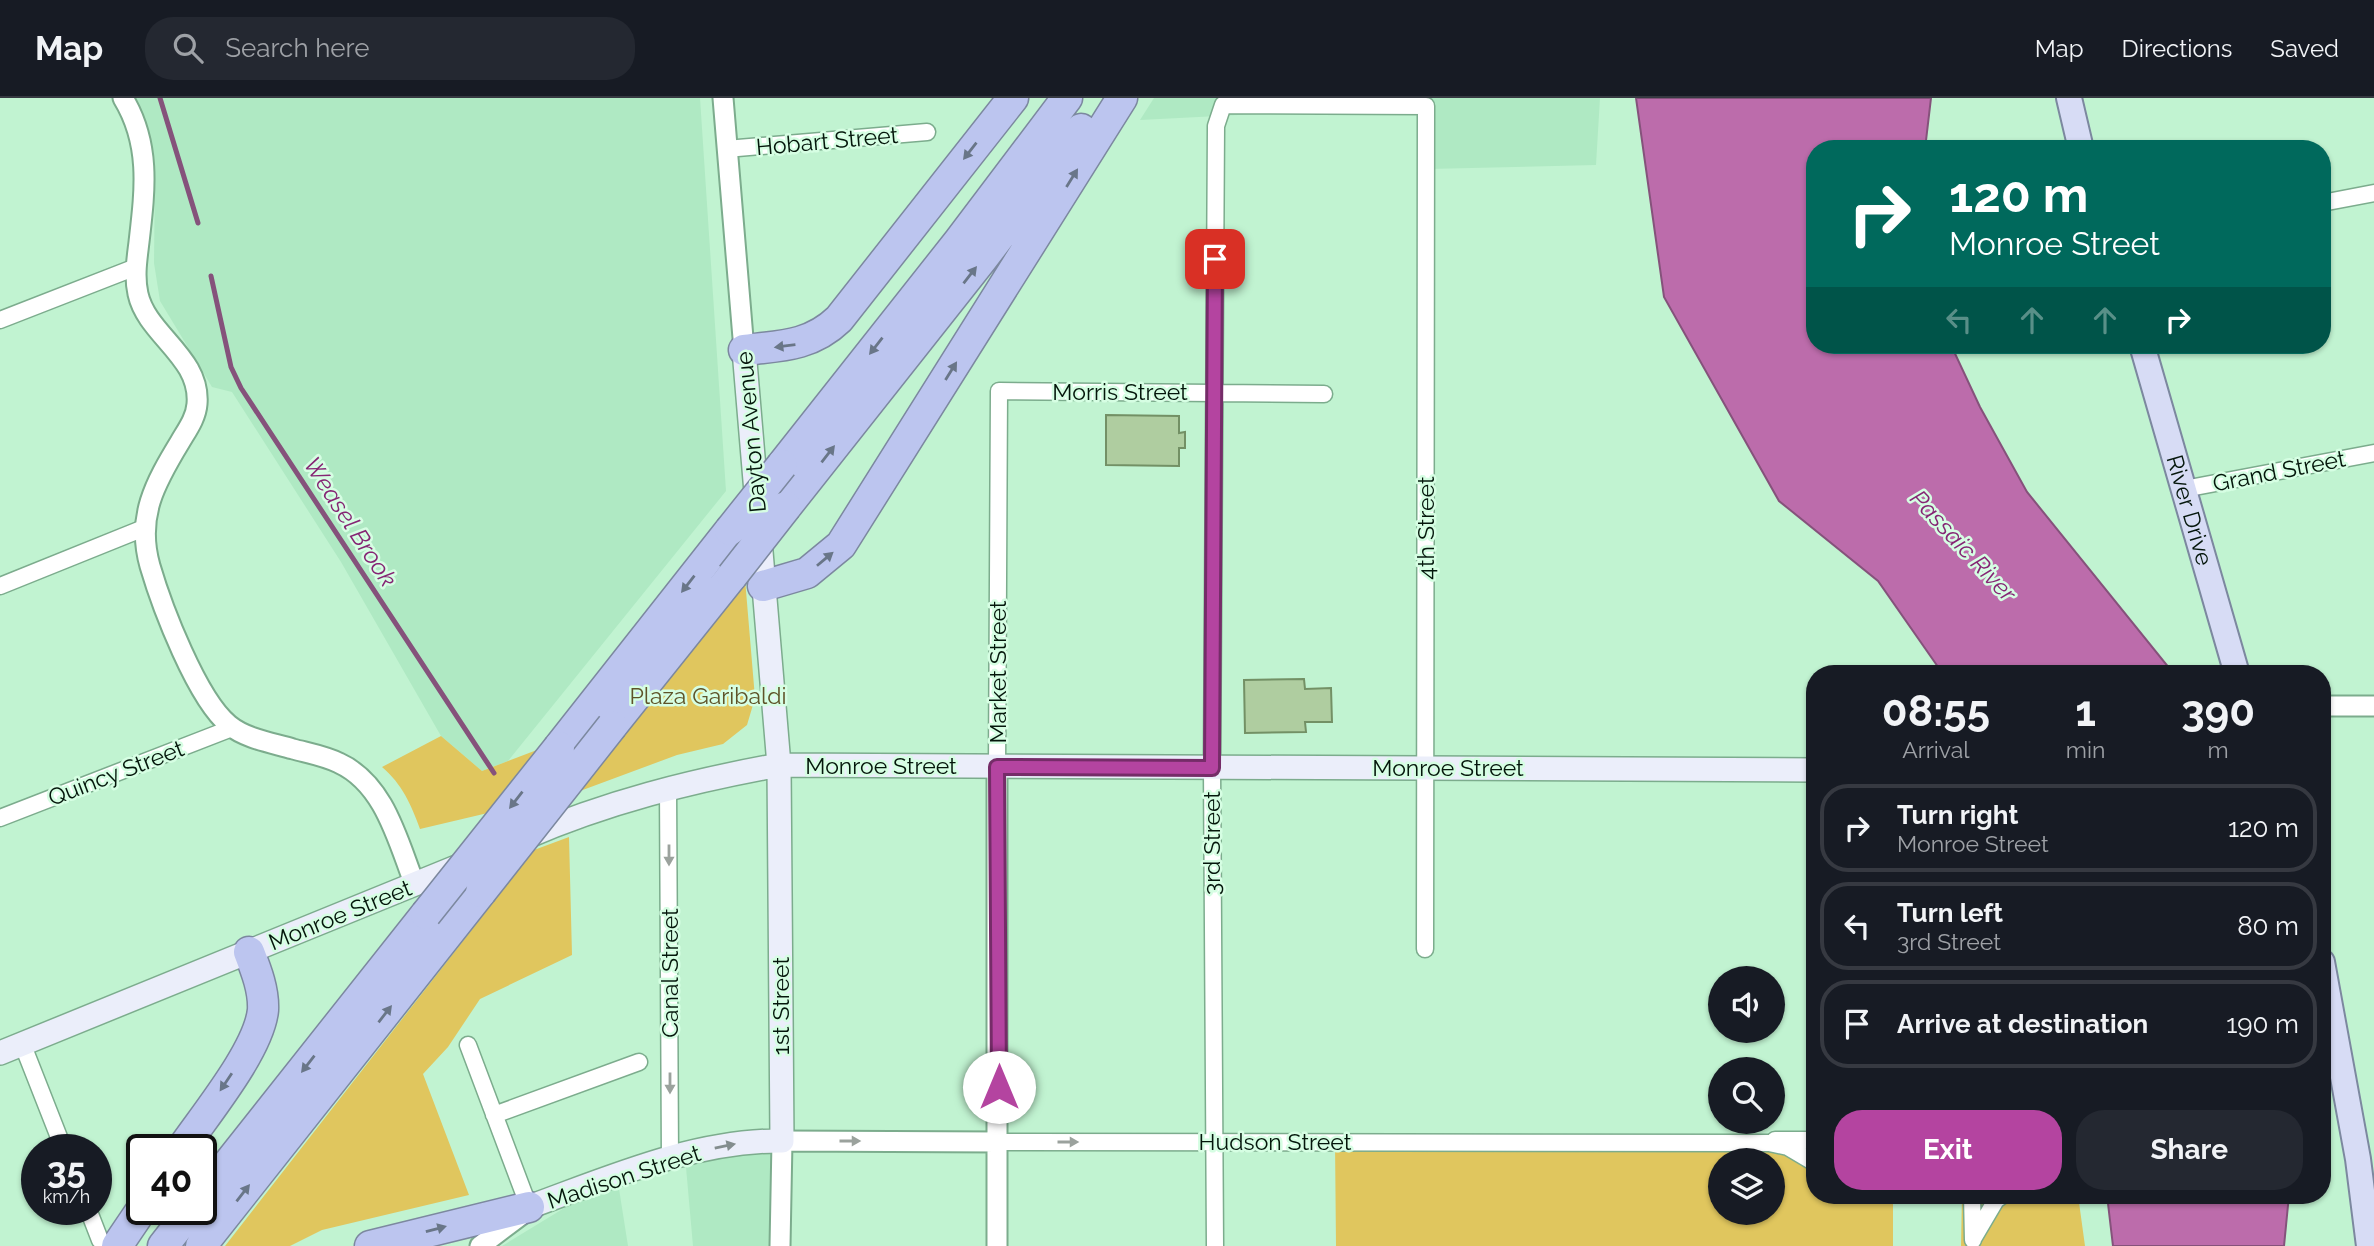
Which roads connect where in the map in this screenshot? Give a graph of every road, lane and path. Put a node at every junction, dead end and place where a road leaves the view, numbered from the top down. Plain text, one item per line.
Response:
1 (123, 98) edge
2 (723, 98) edge
3 (1013, 98) edge
4 (1066, 98) edge
5 (1103, 98) edge
6 (1122, 98) edge
7 (2069, 98) edge
8 (1426, 106) joint
9 (927, 132) dead end
10 (2079, 140) edge
11 (726, 149) junction
12 (2374, 193) edge
13 (2331, 201) edge
14 (136, 267) junction
15 (0, 320) edge
16 (744, 350) junction
17 (2145, 354) edge
18 (999, 391) joint
19 (1214, 393) junction
20 (1324, 394) dead end
21 (2374, 453) edge
22 (2184, 489) junction
23 (144, 528) junction
24 (0, 586) edge
25 (763, 586) junction
26 (2234, 665) edge
27 (2331, 706) edge
28 (2374, 706) edge
29 (232, 728) junction
30 (779, 765) junction
31 (997, 767) junction
32 (1212, 768) junction
33 (1427, 768) junction
34 (1806, 770) edge
35 (668, 787) junction
36 (0, 818) edge
37 (415, 885) junction
38 (1425, 949) dead end
39 (249, 952) junction
40 (2331, 1012) edge
41 (22, 1043) junction
42 (468, 1045) dead end
43 (0, 1053) edge
44 (639, 1062) dead end
45 (494, 1115) junction
46 (58, 1134) edge
47 (192, 1134) edge
48 (1806, 1140) edge
49 (782, 1141) junction
50 (999, 1142) junction
51 (1214, 1142) junction
52 (1769, 1143) junction
53 (1806, 1158) edge
54 (670, 1160) junction
55 (217, 1178) edge
56 (1972, 1204) edge
57 (1997, 1204) edge
58 (529, 1207) junction
59 (97, 1225) edge
60 (126, 1225) edge
61 (179, 1225) edge
62 (2371, 1236) edge
63 (1973, 1242) edge
64 (108, 1243) edge
65 (163, 1246) edge
66 (201, 1246) edge
67 (370, 1246) edge
68 (480, 1246) edge
69 (780, 1246) edge
70 (997, 1246) edge
71 (1214, 1246) edge

1 - 14 street
2 - 11 street, Dayton Avenue
3 -> 16 highway
4 -> 55 highway, bridge
66 -> 5 highway, bridge
25 -> 6 highway
7 - 10 main road
8 - 19 street, 3rd Street
8 - 33 street, 4th Street
9 - 11 street, Hobart Street
11 - 16 street, Dayton Avenue
12 - 13 street
14 - 15 street
14 - 23 street
16 - 25 main road, Dayton Avenue
17 - 22 main road, River Drive
18 - 19 street, Morris Street
18 - 31 street, Market Street
19 - 20 street, Morris Street
19 - 32 street, 3rd Street
21 - 22 street, Grand Street
22 - 26 main road, River Drive
23 - 24 street
23 - 29 street
25 - 30 main road, Dayton Avenue
27 - 28 street
29 - 36 street, Quincy Street
29 - 37 street
30 - 31 main road, Monroe Street
30 - 35 main road, Monroe Street
30 - 49 main road, 1st Street
31 - 32 main road, Monroe Street
31 - 50 street, Market Street
32 - 33 main road, Monroe Street
32 - 51 street, 3rd Street
33 - 34 main road, Monroe Street
33 - 38 street, 4th Street
35 - 37 main road, Monroe Street
35 -> 54 street, Canal Street
37 - 39 main road, Monroe Street
39 - 41 main road, Monroe Street
39 -> 47 highway
40 - 62 main road
41 - 43 main road, Monroe Street
41 - 46 street
42 - 45 street
44 - 45 street
45 - 58 street
48 - 52 street
49 -> 50 street, Hudson Street
54 -> 49 main road, Madison Street
49 - 69 street, 1st Street
50 -> 51 street, Hudson Street
50 - 70 street, Market Street
51 - 52 street, Hudson Street
51 - 71 street, 3rd Street
52 - 53 street
54 - 58 main road, Madison Street
56 - 63 street
57 - 63 street
67 -> 58 highway
58 - 68 street, Madison Street
59 - 64 street
60 - 64 highway
61 - 65 highway

